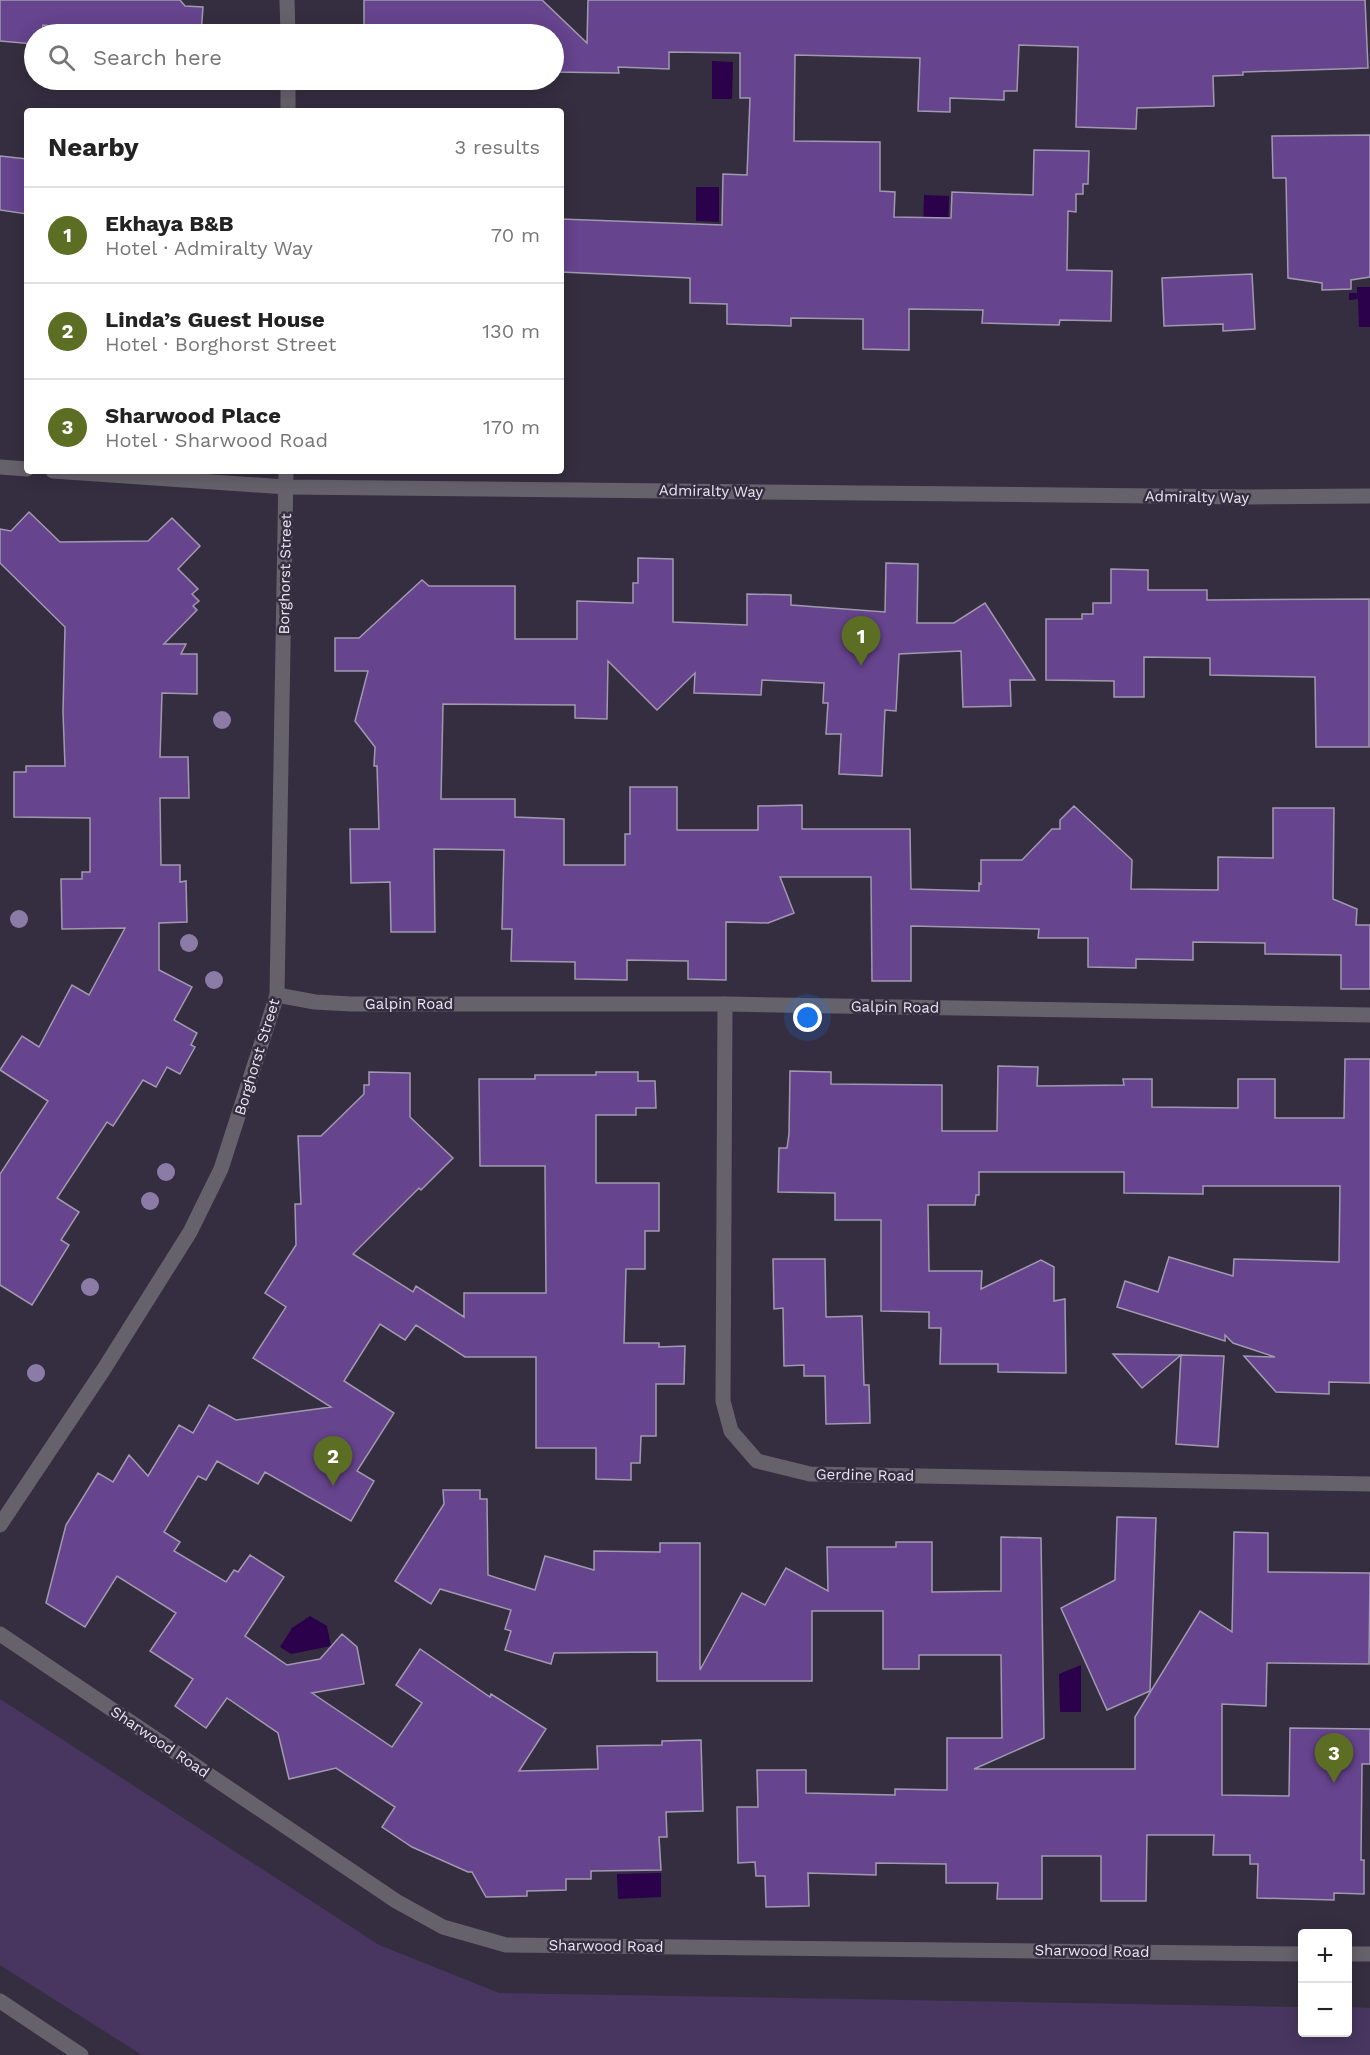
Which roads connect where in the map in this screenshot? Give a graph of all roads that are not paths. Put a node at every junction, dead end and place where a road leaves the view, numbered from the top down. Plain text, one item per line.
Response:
1 (288, 0) edge
2 (288, 24) edge
3 (288, 90) edge
4 (288, 108) edge
5 (0, 468) edge
6 (24, 469) edge
7 (140, 474) edge
8 (286, 479) edge
9 (1370, 496) edge
10 (277, 995) junction
11 (725, 1004) junction
12 (1370, 1015) edge
13 (1370, 1484) edge
14 (0, 1525) edge
15 (0, 1634) edge
16 (1298, 1954) edge
17 (1352, 1954) edge
18 (1370, 1954) edge
19 (0, 2001) edge
20 (81, 2055) edge

1 - 2 street
3 - 4 street
5 - 6 street
7 - 8 street, Admiralty Way
8 - 9 street, Admiralty Way
8 - 10 street, Borghorst Street
10 - 11 street, Galpin Road
10 - 14 street, Borghorst Street
11 - 12 street, Galpin Road
11 - 13 street, Gerdine Road
15 - 16 street, Sharwood Road
17 - 18 street
19 - 20 street

